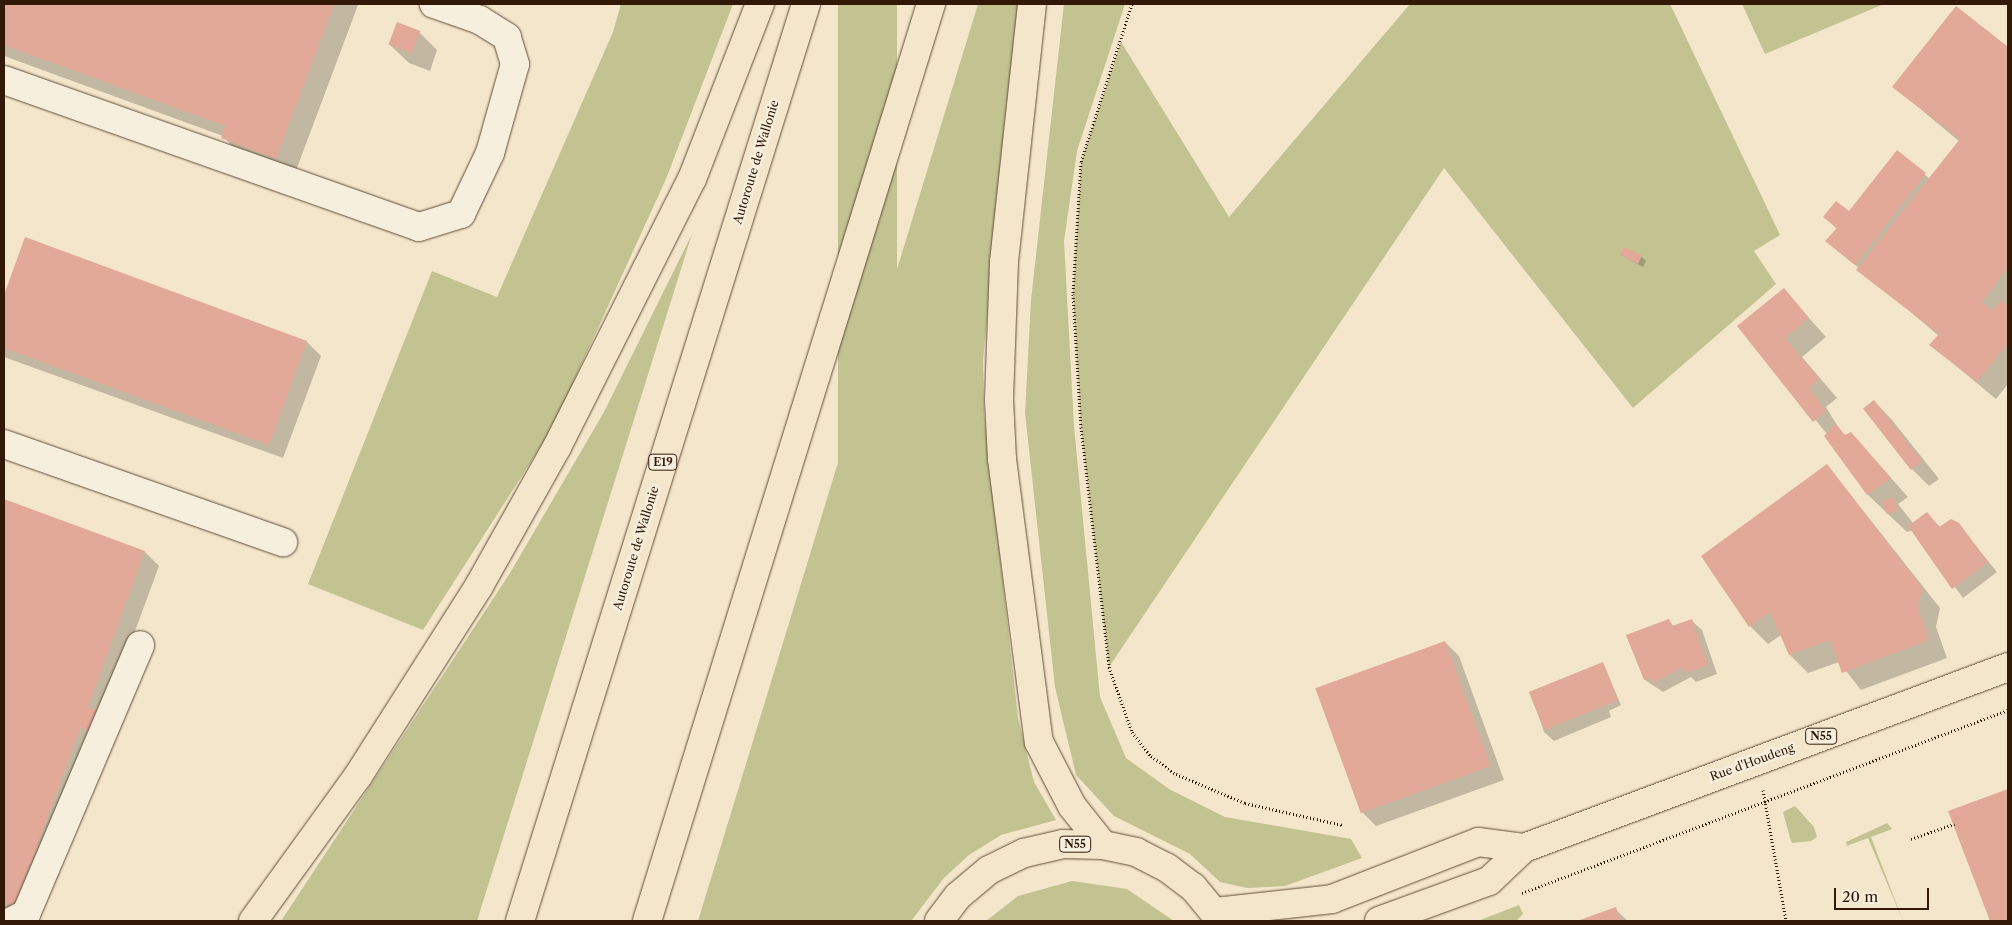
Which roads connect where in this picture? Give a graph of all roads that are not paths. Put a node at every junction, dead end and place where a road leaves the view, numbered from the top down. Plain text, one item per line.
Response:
1 (434, 4) edge
2 (760, 4) edge
3 (806, 4) edge
4 (930, 4) edge
5 (1032, 4) edge
6 (4, 80) edge
7 (4, 444) edge
8 (283, 542) dead end
9 (140, 645) dead end
10 (2008, 667) edge
11 (1104, 845) junction
12 (1524, 848) junction
13 (1218, 916) edge
14 (12, 921) edge
15 (253, 921) edge
16 (520, 921) edge
17 (647, 921) edge
18 (940, 921) edge
19 (1380, 921) edge

1 - 6 lane
2 - 15 main road
3 - 16 main road, Autoroute de Wallonie / E19
4 - 17 main road
5 - 11 main road
7 - 8 lane
9 - 14 lane
10 - 12 main road, Rue d'Houdeng / N55
11 - 13 main road, N55
11 - 18 main road, N55
12 - 13 main road, Rue d'Houdeng / N55
12 - 19 main road, Rue d'Houdeng / N55

